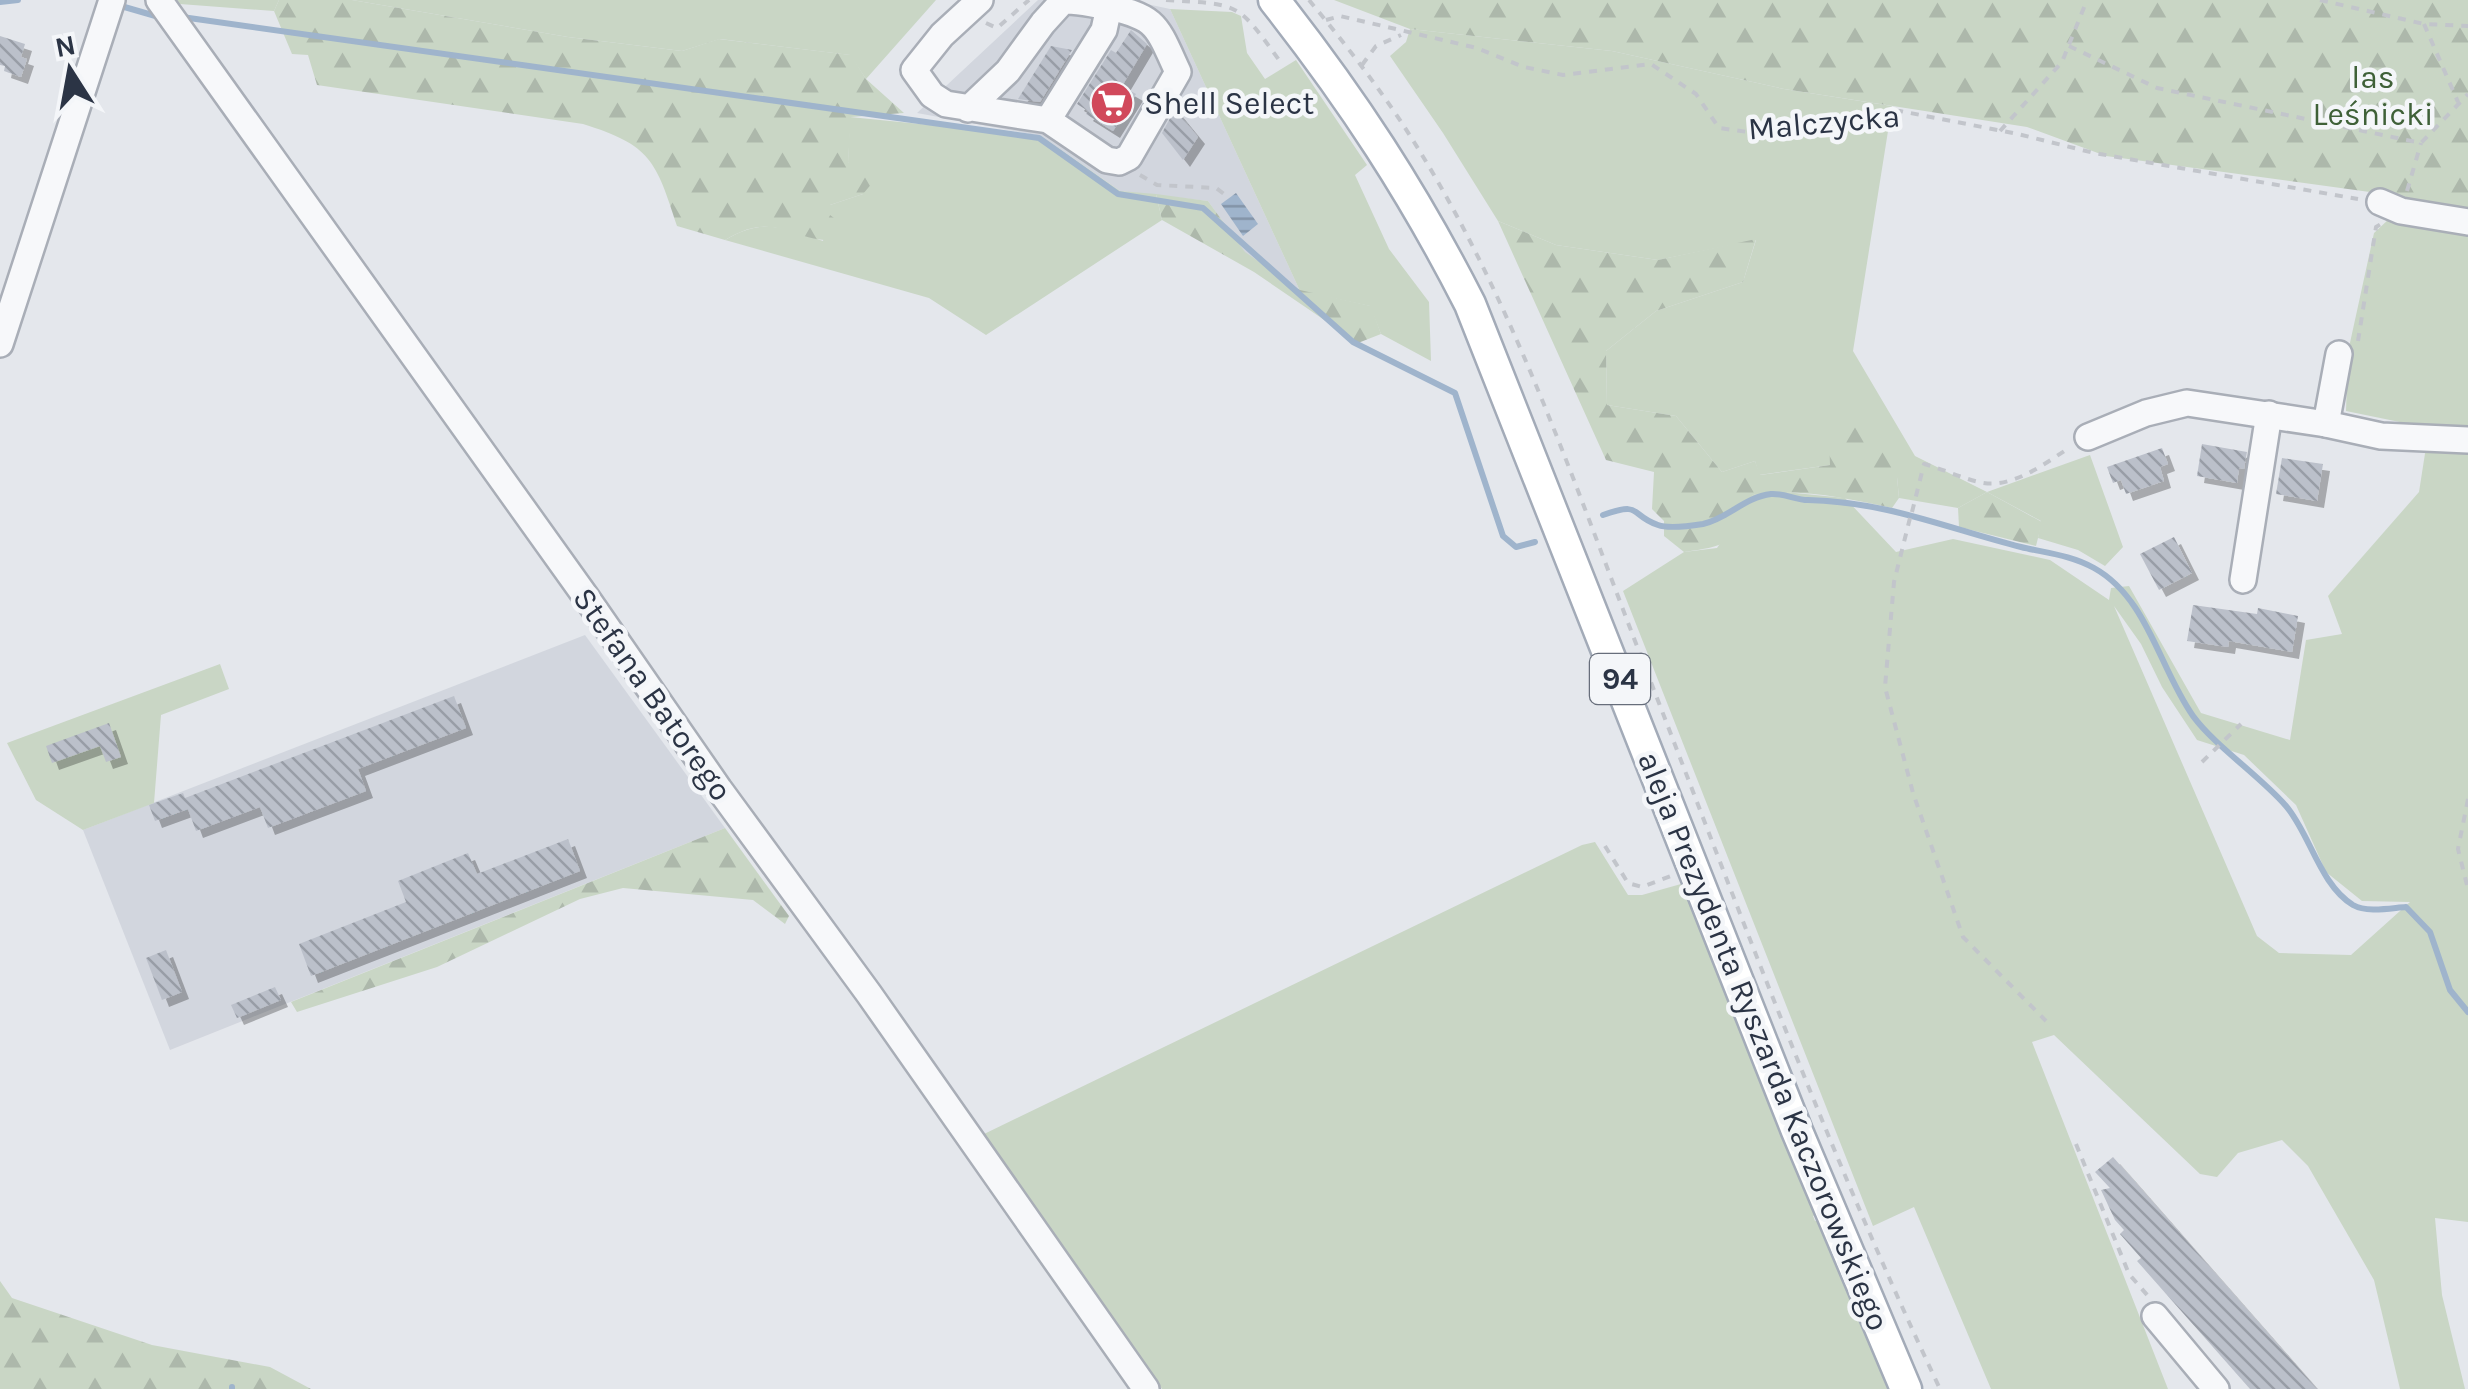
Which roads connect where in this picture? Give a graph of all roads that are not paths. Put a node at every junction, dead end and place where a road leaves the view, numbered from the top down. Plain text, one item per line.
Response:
1 (112, 0) edge
2 (159, 0) edge
3 (980, 0) edge
4 (1274, 0) edge
5 (1109, 8) junction
6 (968, 109) junction
7 (1048, 120) junction
8 (2390, 206) road end
9 (2468, 222) edge
10 (0, 344) edge
11 (2338, 359) road end
12 (2269, 414) junction
13 (2326, 424) junction
14 (2088, 437) road end
15 (2468, 440) edge
16 (2243, 580) dead end
17 (2155, 1310) road end
18 (1146, 1389) edge
19 (1906, 1389) edge
20 (2216, 1389) edge

1 - 10 street
2 - 18 street, Stefana Batorego
3 - 6 street
4 - 19 main road, aleja Prezydenta Ryszarda Kaczorowskiego / 94
5 - 6 street
5 - 7 street
5 - 7 street
6 - 7 street
8 - 9 street
11 - 13 street
12 - 13 street
12 - 14 street
12 - 16 street
13 - 15 street
17 - 20 street

